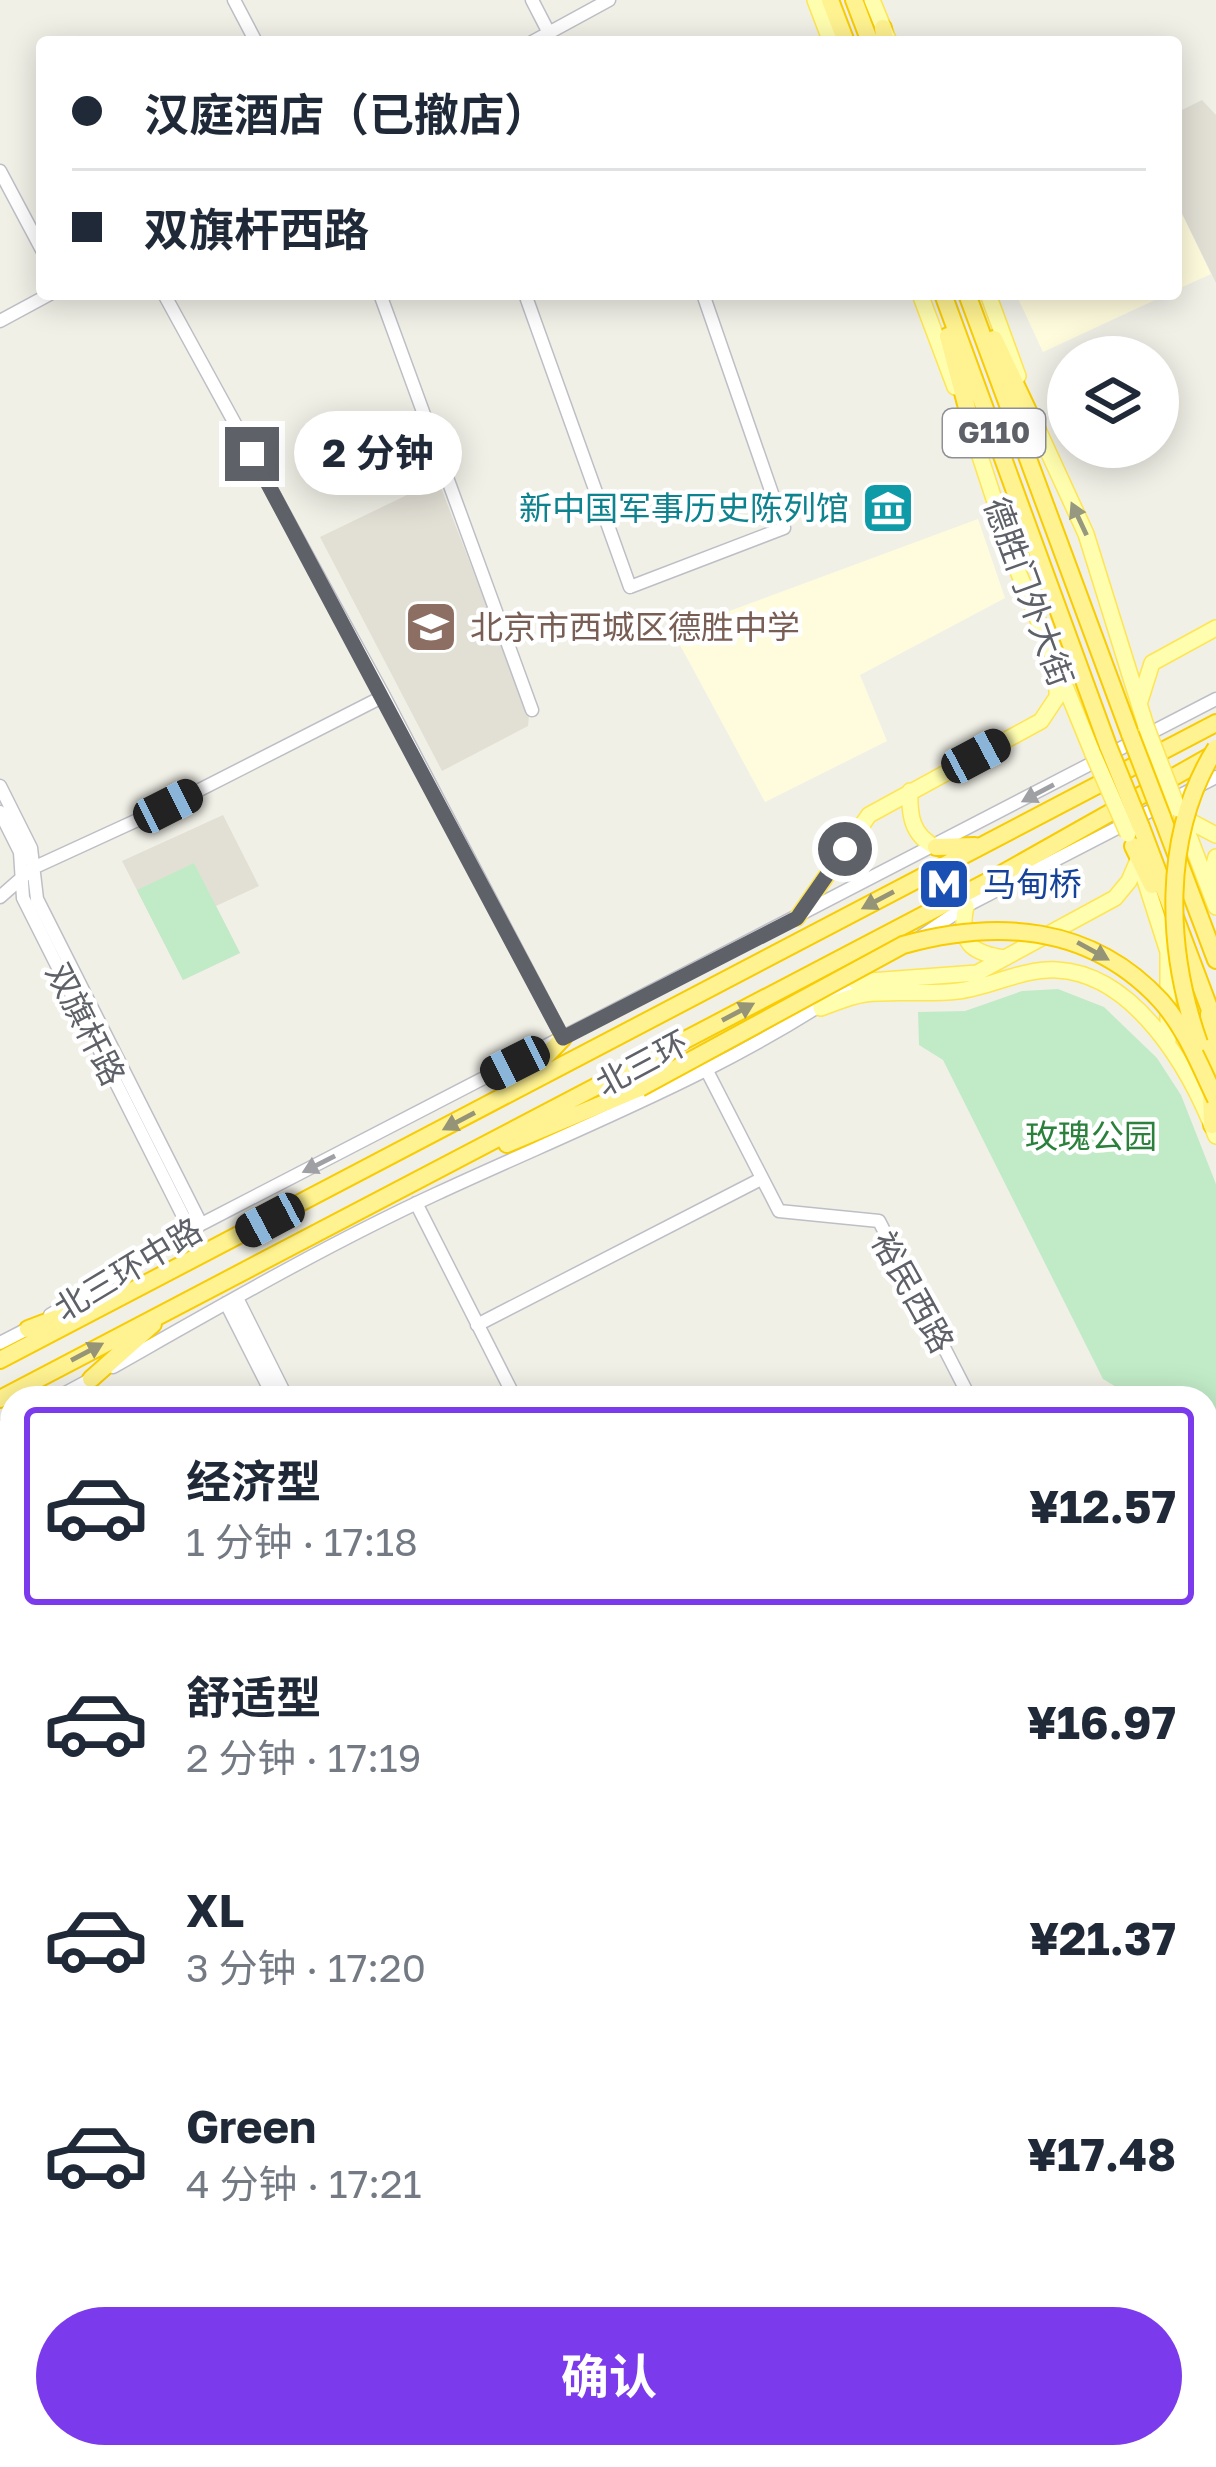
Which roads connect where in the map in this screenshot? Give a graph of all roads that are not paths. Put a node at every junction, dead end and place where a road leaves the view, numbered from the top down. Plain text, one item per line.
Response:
1 (234, 0) edge
2 (532, 0) edge
3 (609, 0) edge
4 (814, 0) edge
5 (830, 0) edge
6 (854, 0) edge
7 (872, 0) edge
8 (549, 33) junction
9 (253, 36) edge
10 (543, 36) edge
11 (829, 36) edge
12 (844, 36) edge
13 (881, 36) edge
14 (881, 36) edge
15 (0, 171) edge
16 (36, 239) edge
17 (39, 300) edge
18 (167, 300) edge
19 (382, 300) edge
20 (527, 300) edge
21 (705, 300) edge
22 (922, 300) edge
23 (941, 300) edge
24 (942, 300) edge
25 (972, 300) edge
26 (973, 300) edge
27 (990, 300) edge
28 (0, 321) edge
29 (1037, 430) junction
30 (976, 442) junction
31 (1216, 628) edge
32 (1116, 629) junction
33 (1170, 651) junction
34 (1057, 675) junction
35 (384, 696) junction
36 (1216, 699) edge
37 (1139, 704) junction
38 (532, 710) dead end
39 (1041, 721) junction
40 (1216, 722) edge
41 (1082, 728) junction
42 (1138, 730) junction
43 (1101, 750) junction
44 (1216, 751) edge
45 (1216, 777) edge
46 (0, 786) edge
47 (910, 791) junction
48 (0, 812) edge
49 (1174, 814) junction
50 (1216, 835) edge
51 (1135, 842) junction
52 (982, 846) junction
53 (936, 847) junction
54 (1216, 856) edge
55 (27, 873) junction
56 (998, 876) junction
57 (1208, 887) junction
58 (0, 897) edge
59 (1115, 898) junction
60 (1151, 901) junction
61 (966, 906) junction
62 (1216, 907) edge
63 (797, 918) junction
64 (1008, 959) junction
65 (1216, 959) edge
66 (856, 982) junction
67 (821, 1008) junction
68 (1209, 1008) junction
69 (1216, 1026) edge
70 (563, 1038) junction
71 (1168, 1041) junction
72 (706, 1069) junction
73 (510, 1094) junction
74 (1216, 1095) edge
75 (1214, 1130) edge
76 (761, 1178) junction
77 (412, 1183) junction
78 (416, 1203) junction
79 (195, 1227) junction
80 (150, 1283) junction
81 (232, 1300) junction
82 (174, 1306) junction
83 (477, 1325) junction
84 (28, 1328) junction
85 (0, 1343) edge
86 (0, 1360) edge
87 (91, 1379) junction
88 (24, 1386) edge
89 (78, 1386) edge
90 (269, 1386) edge
91 (280, 1386) edge
92 (509, 1386) edge
93 (964, 1386) edge

1 - 9 street
2 - 8 street
3 - 8 street
4 - 11 main road
5 - 12 highway
6 - 13 highway
7 - 14 main road
8 - 10 street
15 - 16 street
17 - 28 street
18 - 35 street
19 - 38 street
20 - 21 street
22 - 30 main road, 德胜门外大街
23 - 30 highway
24 - 43 highway, 德胜门外大街 / G110
25 - 42 highway, 德胜门外大街 / G110
26 - 29 highway
27 - 29 main road, 德胜门外大街
32 -> 29 main road, 德胜门外大街
30 - 34 main road, 德胜门外大街
31 - 33 main road
32 - 33 main road
32 - 37 main road, 德胜门外大街
33 - 37 main road
34 - 39 main road
34 - 41 main road, 德胜门外大街
35 - 55 street
35 - 70 street
36 -> 53 street, 北三环中路
37 - 42 main road, 德胜门外大街
39 - 41 main road
39 - 47 main road
40 - 52 highway, 北三环
41 - 43 main road, 德胜门外大街
42 - 49 highway, bridge
43 - 51 highway, bridge
44 - 56 highway, 北三环
44 - 74 highway, bridge
45 - 61 street
46 - 55 street
47 - 53 main road
47 - 63 main road
48 - 55 street
49 - 50 main road
49 - 57 main road
49 - 65 highway
51 - 59 main road
51 - 60 main road
51 - 68 highway
52 - 53 highway
52 -> 73 highway, 北三环
53 - 63 street, 北三环中路
54 - 57 main road
55 - 58 street
55 - 79 street
56 - 61 highway
77 -> 56 highway, 北三环
57 - 62 main road
59 - 60 main road
59 - 64 main road
60 - 71 main road
61 - 64 main road
61 - 66 street
63 - 70 street, 北三环中路
64 - 66 main road
66 - 67 street
67 - 71 main road
67 - 72 street
68 - 69 highway
68 - 75 highway
70 - 73 highway
70 -> 79 street, 北三环中路
71 - 75 main road
72 - 76 street, 裕民西路
72 - 78 street
73 -> 80 highway, 北三环
77 -> 74 highway, bridge
76 - 83 street
76 - 93 street, 裕民西路
77 - 82 highway, 北三环
78 - 81 street
78 - 83 street
79 - 84 street, 北三环中路
80 - 84 highway
80 - 86 highway, 北三环
81 - 87 street
81 - 90 street
81 - 91 street
82 - 87 highway
88 -> 82 highway, 北三环
83 - 92 street
84 - 85 street, 北三环中路
87 - 89 street

